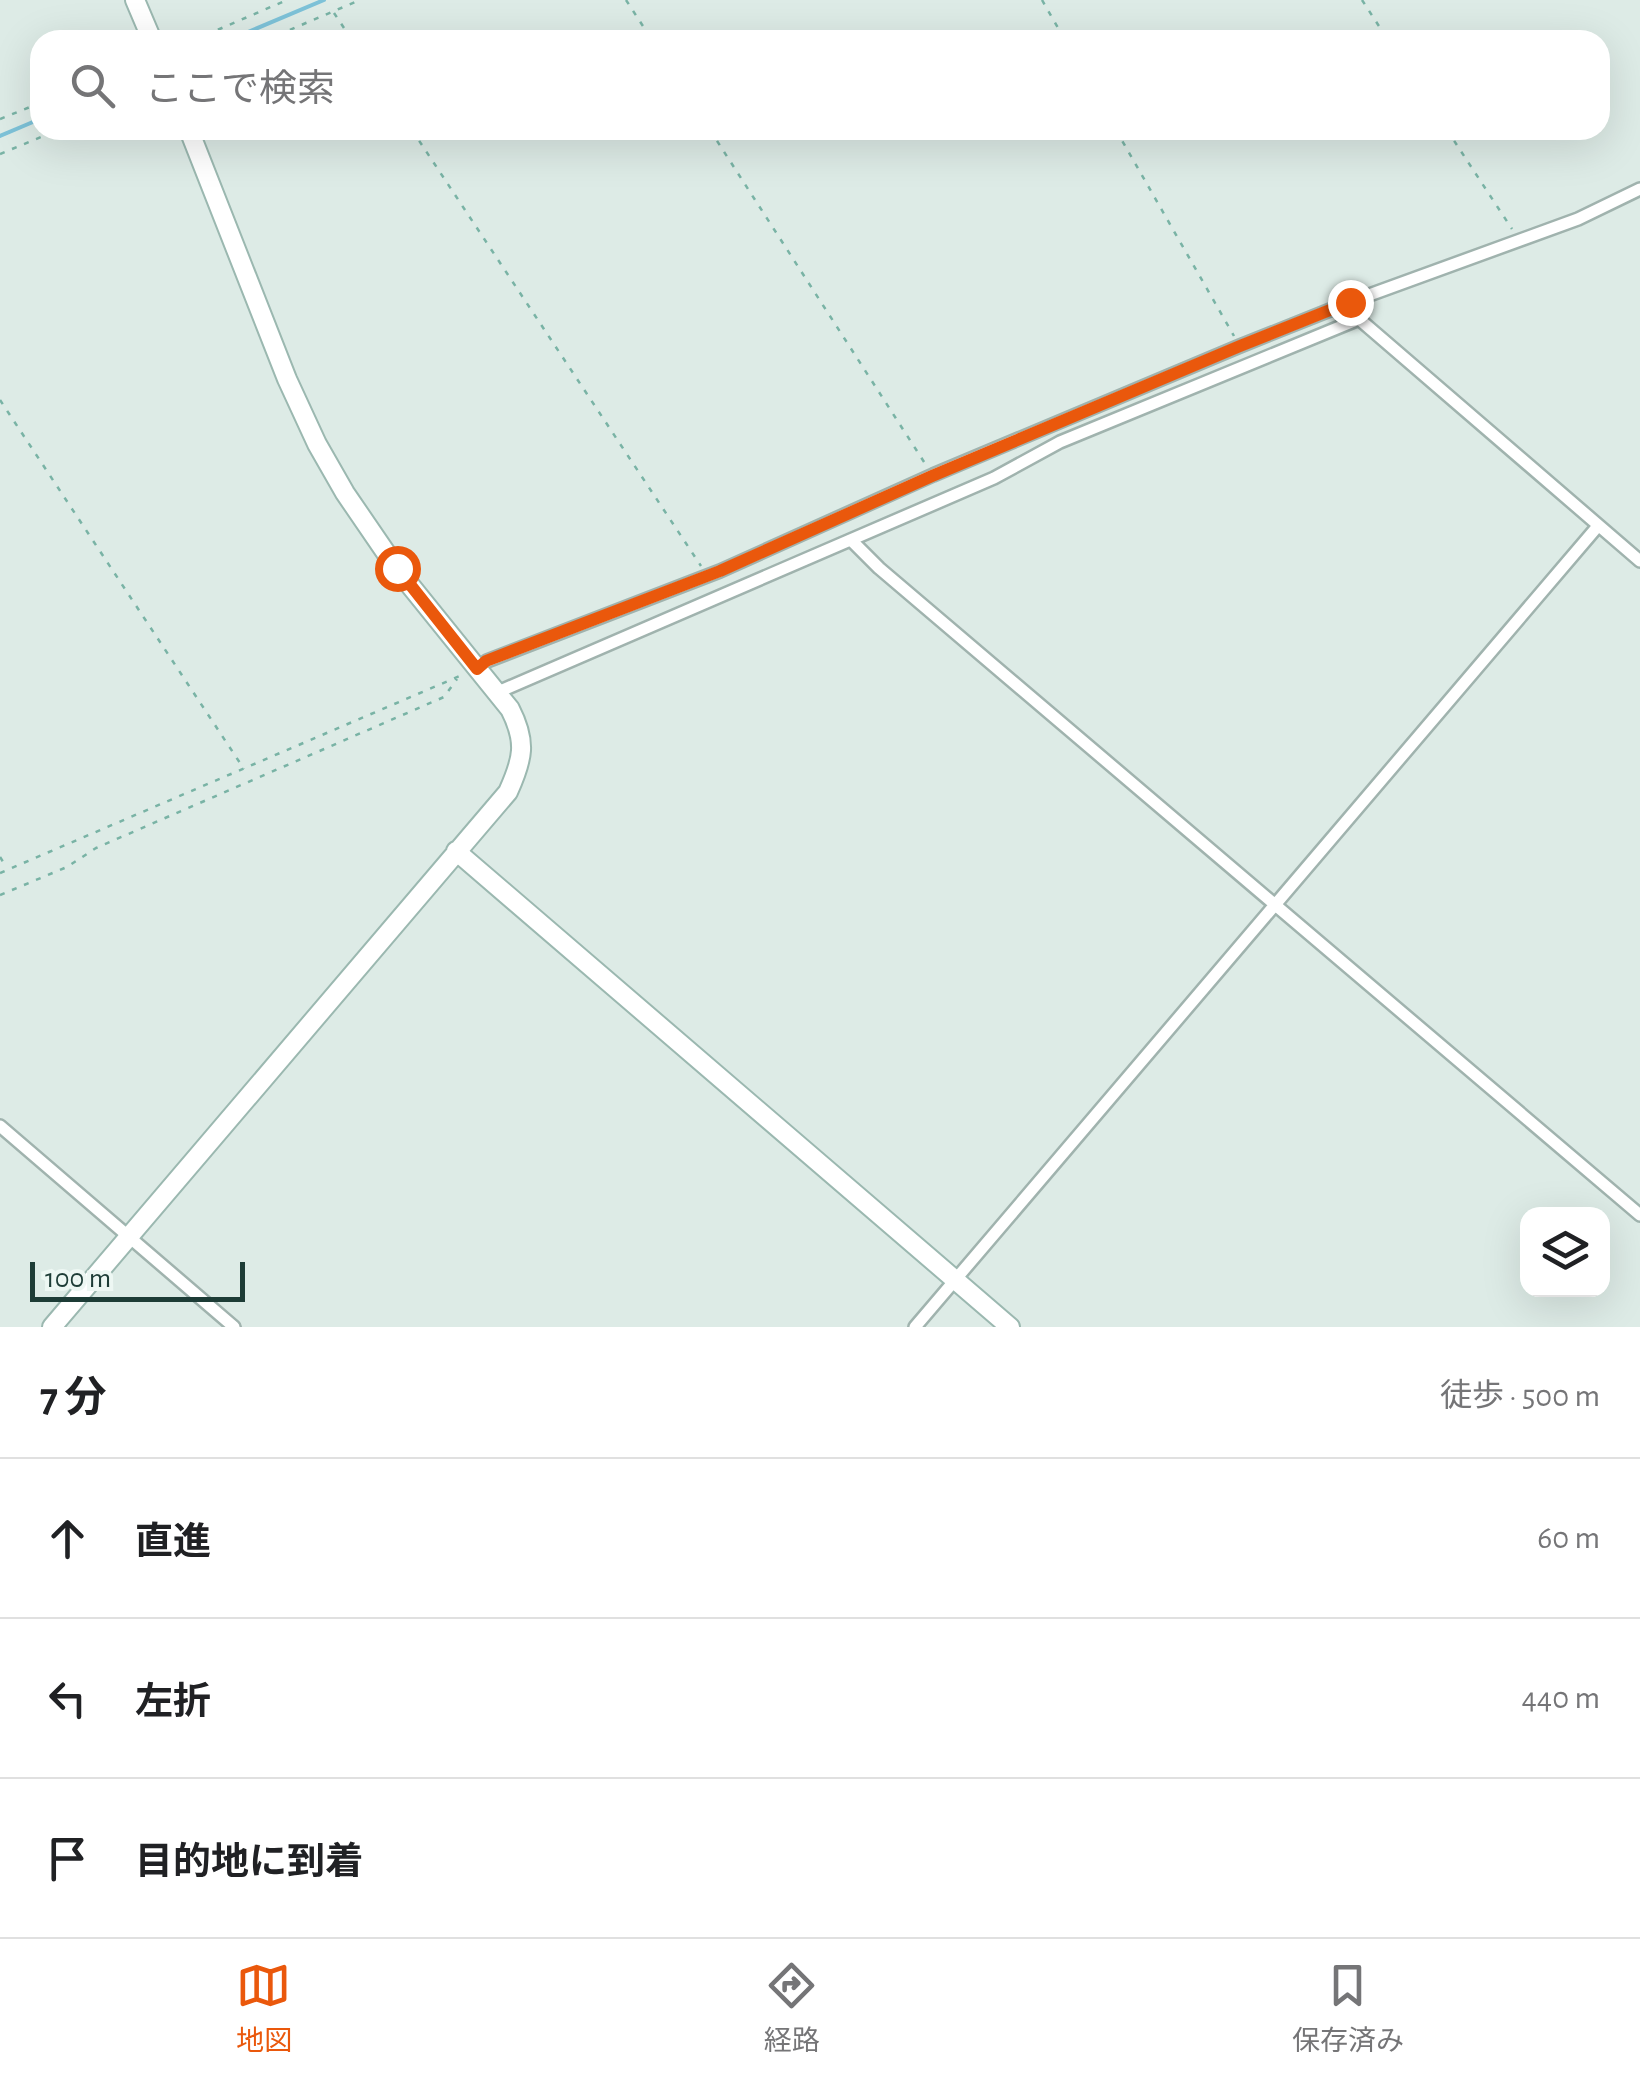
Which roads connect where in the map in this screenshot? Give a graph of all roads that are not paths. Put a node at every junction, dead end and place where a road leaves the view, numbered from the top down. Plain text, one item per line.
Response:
1 (135, 0) edge
2 (148, 30) edge
3 (193, 140) edge
4 (1640, 189) edge
5 (1350, 302) junction
6 (1359, 319) junction
7 (1598, 526) junction
8 (852, 541) junction
9 (1640, 562) edge
10 (477, 669) junction
11 (498, 692) junction
12 (456, 850) junction
13 (1274, 904) junction
14 (0, 1126) edge
15 (1640, 1215) edge
16 (129, 1237) junction
17 (955, 1280) junction
18 (52, 1327) edge
19 (234, 1327) edge
20 (915, 1327) edge
21 (1010, 1327) edge

1 - 2 street
3 - 10 street
4 - 5 street
5 - 6 street
5 - 10 street
6 - 7 street
6 - 8 street
7 - 9 street
7 - 13 street
8 - 11 street
8 - 13 street
10 - 11 street
11 - 12 street
12 - 16 street
12 - 17 street
13 - 15 street
13 - 17 street
14 - 16 street
16 - 18 street
16 - 19 street
17 - 20 street
17 - 21 street

